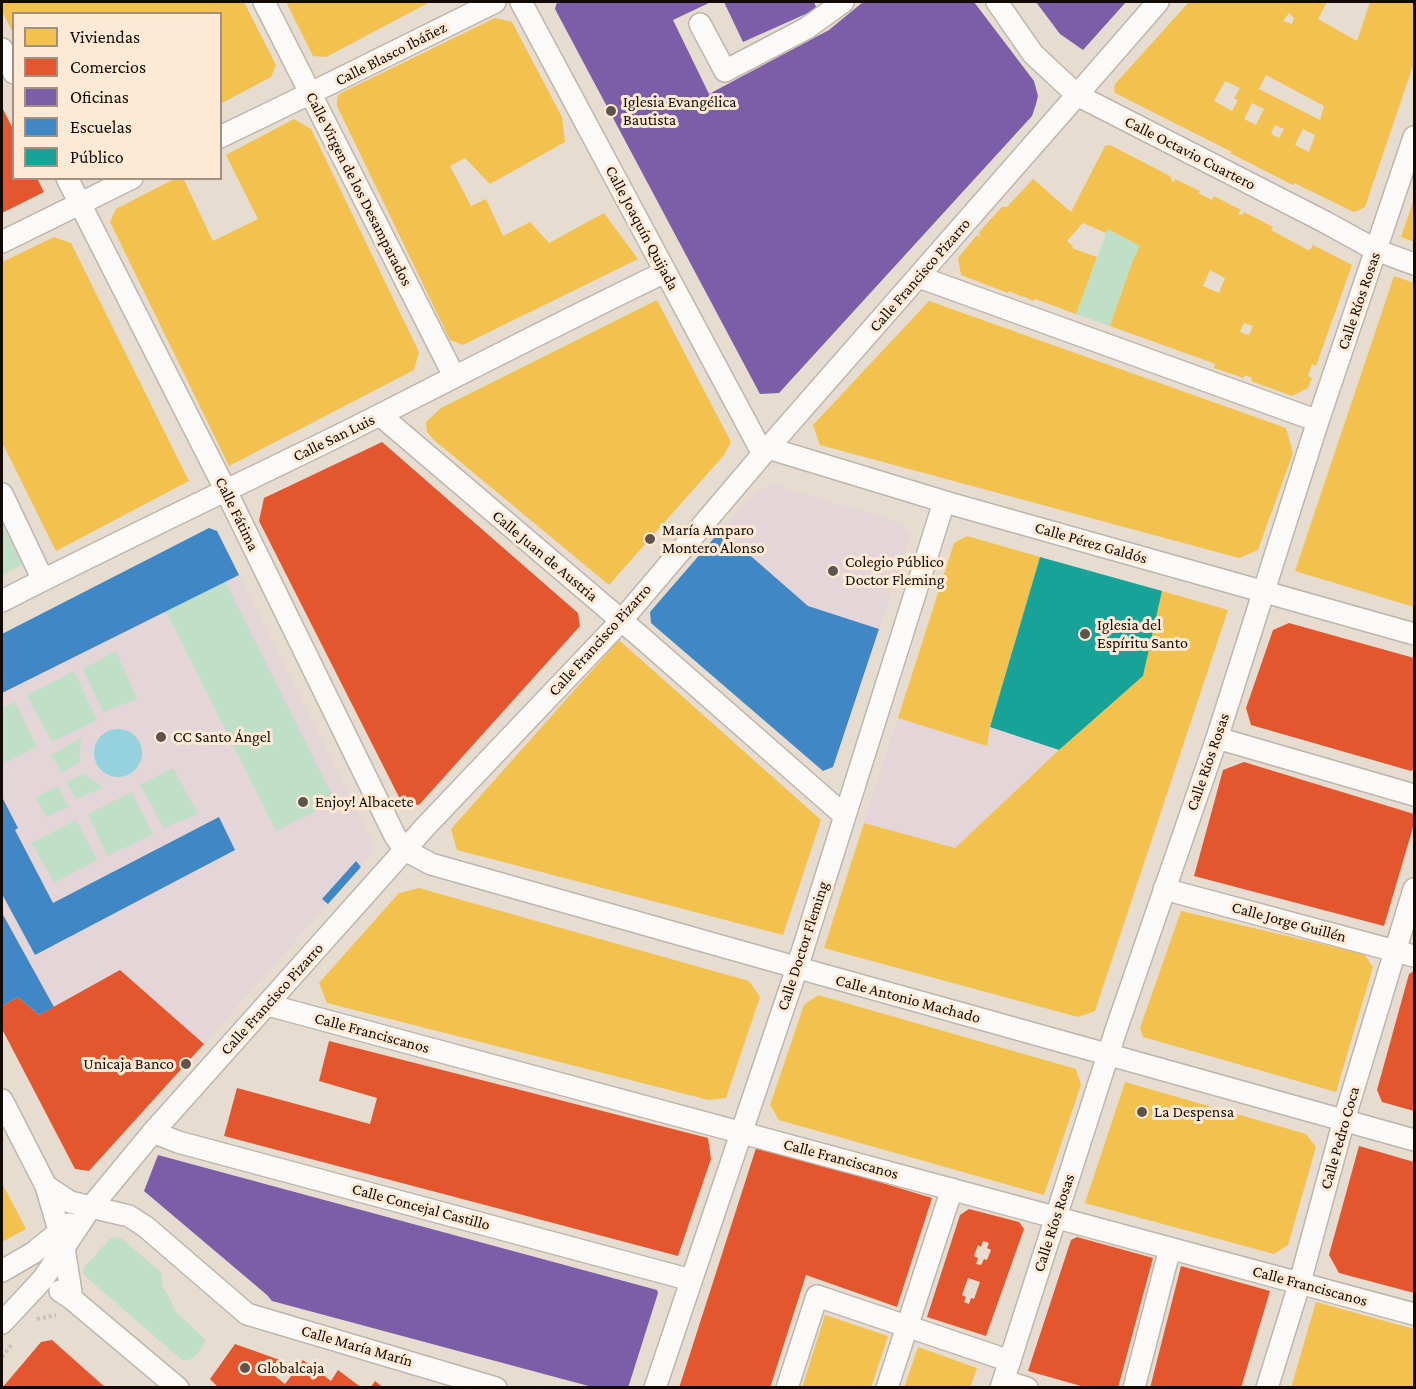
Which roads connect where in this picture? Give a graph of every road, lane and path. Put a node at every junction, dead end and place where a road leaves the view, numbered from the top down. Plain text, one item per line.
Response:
1 (264, 2) edge
2 (495, 2) edge
3 (521, 2) edge
4 (843, 2) edge
5 (997, 2) edge
6 (1158, 2) edge
7 (700, 24) dead end
8 (2, 49) edge
9 (12, 68) edge
10 (311, 93) junction
11 (1077, 96) junction
12 (222, 136) edge
13 (1414, 137) edge
14 (68, 180) edge
15 (128, 180) edge
16 (80, 203) junction
17 (2, 242) edge
18 (1376, 250) junction
19 (1414, 264) edge
20 (665, 272) junction
21 (919, 277) junction
22 (454, 376) junction
23 (380, 415) junction
24 (1318, 421) junction
25 (765, 452) junction
26 (226, 491) junction
27 (2, 494) edge
28 (944, 502) junction
29 (43, 580) junction
30 (1264, 592) junction
31 (2, 601) edge
32 (621, 621) junction
33 (1414, 634) edge
34 (1217, 738) junction
35 (1414, 795) edge
36 (845, 816) junction
37 (405, 850) junction
38 (1164, 889) junction
39 (1414, 889) edge
40 (1405, 953) edge
41 (797, 968) junction
42 (268, 1005) junction
43 (1108, 1054) junction
44 (2, 1100) edge
45 (1344, 1120) junction
46 (153, 1132) junction
47 (740, 1132) junction
48 (1414, 1140) edge
49 (46, 1186) junction
50 (952, 1189) junction
51 (91, 1207) junction
52 (1056, 1217) junction
53 (62, 1239) junction
54 (1170, 1248) junction
55 (2, 1272) edge
56 (43, 1279) junction
57 (691, 1280) junction
58 (1300, 1282) junction
59 (72, 1299) junction
60 (1414, 1314) edge
61 (3, 1316) edge
62 (64, 1319) dead end
63 (33, 1320) dead end
64 (907, 1326) junction
65 (14, 1342) dead end
66 (2, 1356) edge
67 (1005, 1376) edge
68 (178, 1388) edge
69 (496, 1388) edge
70 (655, 1388) edge
71 (787, 1388) edge
72 (887, 1388) edge
73 (1027, 1388) edge
74 (1134, 1388) edge
75 (1267, 1388) edge

1 - 10 street, Calle Virgen de los Desamparados
2 - 10 street, Calle Blasco Ibáñez
3 - 20 street, Calle Joaquín Quijada
4 - 7 street
5 - 11 street, Calle Octavio Cuartero
6 - 11 street, Calle Francisco Pizarro
8 - 9 street
10 - 12 street, Calle Blasco Ibáñez
10 - 22 street, Calle Virgen de los Desamparados
11 - 18 street, Calle Octavio Cuartero
11 - 21 street, Calle Francisco Pizarro
13 - 18 street, Calle Ríos Rosas
14 - 16 street, Calle Fátima
15 - 16 street
16 - 17 street
16 - 26 street, Calle Fátima
18 - 19 street, Calle Octavio Cuartero
18 - 24 street, Calle Ríos Rosas
20 - 22 street, Calle San Luis
20 - 25 street, Calle Joaquín Quijada
21 - 24 street
21 - 25 street, Calle Francisco Pizarro
22 - 23 street, Calle San Luis
23 - 26 street, Calle San Luis
23 - 32 street, Calle Juan de Austria
24 - 30 street, Calle Ríos Rosas
25 - 28 street, Calle Pérez Galdós
25 - 32 street, Calle Francisco Pizarro
26 - 29 street, Calle San Luis
26 - 37 street, Calle Fátima
27 - 29 street
28 - 30 street, Calle Pérez Galdós
28 - 36 street, Calle Doctor Fleming
29 - 31 street, Calle San Luis
30 - 33 street, Calle Pérez Galdós
30 - 34 street, Calle Ríos Rosas
32 - 36 street, Calle Juan de Austria
32 - 37 street, Calle Francisco Pizarro
34 - 35 street
34 - 38 street, Calle Ríos Rosas
36 - 41 street, Calle Doctor Fleming
37 - 41 street, Calle Antonio Machado
37 - 42 street, Calle Francisco Pizarro
38 - 40 street, Calle Jorge Guillén
38 - 43 street, Calle Ríos Rosas
39 - 40 street, Calle Pedro Coca
40 - 45 street, Calle Pedro Coca
41 - 43 street, Calle Antonio Machado
41 - 47 street, Calle Doctor Fleming
42 - 46 street, Calle Francisco Pizarro
42 - 47 street, Calle Franciscanos
43 - 45 street, Calle Antonio Machado
43 - 52 street, Calle Ríos Rosas
44 - 49 street
45 - 48 street, Calle Antonio Machado
45 - 58 street, Calle Pedro Coca
46 - 51 street, Calle Francisco Pizarro
46 - 57 street, Calle Concejal Castillo
47 - 50 street, Calle Franciscanos
47 - 57 street, Calle Doctor Fleming
49 - 51 street, Calle María Marín
49 - 53 street
50 - 52 street, Calle Franciscanos
50 - 64 street
51 - 53 street, Calle Francisco Pizarro
51 - 69 street, Calle María Marín
52 - 54 street, Calle Franciscanos
52 - 67 street, Calle Ríos Rosas
53 - 55 street
53 - 56 street, Calle Francisco Pizarro
53 - 59 street
54 - 58 street, Calle Franciscanos
54 - 74 street
56 - 59 street
56 - 61 street, Calle Francisco Pizarro
57 - 70 street, Calle Doctor Fleming
58 - 60 street, Calle Franciscanos
58 - 75 street, Calle Pedro Coca
59 - 68 street
62 - 63 path
64 - 67 street
64 - 71 street
64 - 72 street
65 - 66 path
67 - 73 street

